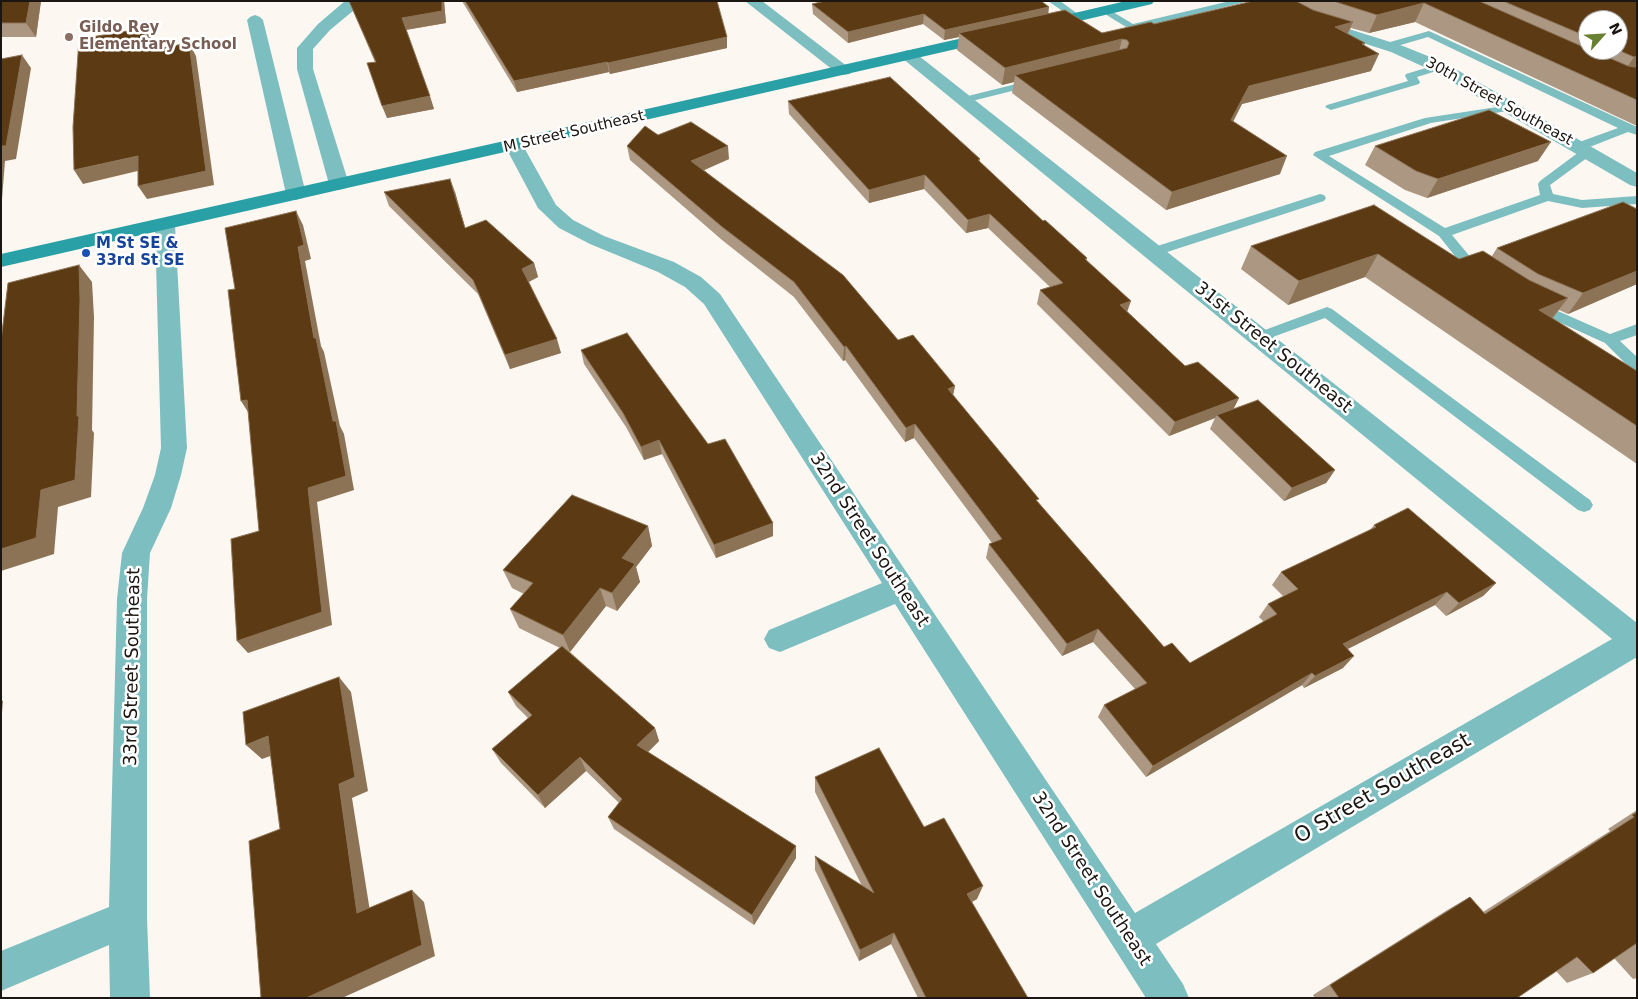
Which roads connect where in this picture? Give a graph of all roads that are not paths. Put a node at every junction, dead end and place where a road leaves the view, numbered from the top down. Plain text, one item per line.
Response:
1 (358, 1) edge
2 (752, 1) edge
3 (1052, 1) edge
4 (1146, 1) edge
5 (1244, 1) edge
6 (1272, 1) edge
7 (1105, 11) junction
8 (1077, 17) junction
9 (255, 20) dead end
10 (1387, 46) junction
11 (908, 55) junction
12 (1439, 67) junction
13 (844, 70) junction
14 (1051, 78) edge
15 (964, 100) junction
16 (1331, 107) dead end
17 (1510, 108) junction
18 (1633, 130) edge
19 (514, 146) junction
20 (1582, 149) junction
21 (1637, 181) edge
22 (339, 184) junction
23 (296, 194) junction
24 (1547, 197) junction
25 (1320, 198) dead end
26 (1637, 200) edge
27 (165, 224) junction
28 (1444, 233) junction
29 (1154, 252) junction
30 (1, 261) edge
31 (1495, 284) edge
32 (1518, 299) edge
33 (1637, 329) edge
34 (1259, 337) junction
35 (1610, 340) junction
36 (1637, 366) edge
37 (1584, 504) dead end
38 (901, 588) junction
39 (780, 639) dead end
40 (1637, 641) edge
41 (128, 918) junction
42 (1129, 938) junction
43 (1, 971) edge
44 (130, 998) edge
45 (1169, 998) edge

1 - 22 street
2 - 13 street
3 - 8 lane
4 - 7 street, M Street Southeast
5 - 7 lane
6 - 10 street, 30th Street Southeast
7 - 8 street, M Street Southeast
8 - 11 street, M Street Southeast
9 - 23 street
10 - 12 street, 30th Street Southeast
10 - 18 lane
11 - 13 street, M Street Southeast
11 - 15 street, 31st Street Southeast
12 - 16 lane
12 - 17 street, 30th Street Southeast
13 - 19 street, M Street Southeast
14 - 15 lane
15 - 29 street, 31st Street Southeast
17 - 20 street, 30th Street Southeast
17 - 28 lane
18 - 20 lane
19 - 22 street, M Street Southeast
19 - 38 street, 32nd Street Southeast
20 - 21 street, 30th Street Southeast
20 - 24 lane
22 - 23 street, M Street Southeast
23 - 27 street, M Street Southeast
24 - 26 lane
24 - 28 lane
25 - 29 lane
27 - 30 street, M Street Southeast
27 - 41 street, 33rd Street Southeast
28 - 31 lane
29 - 34 street, 31st Street Southeast
32 - 35 lane
33 - 35 lane
34 - 37 lane
34 - 40 street, 31st Street Southeast
35 - 36 lane
38 - 39 street
38 - 42 street, 32nd Street Southeast
40 - 42 street, O Street Southeast
41 - 43 street
41 - 44 street, 33rd Street Southeast
42 - 45 street, 32nd Street Southeast

